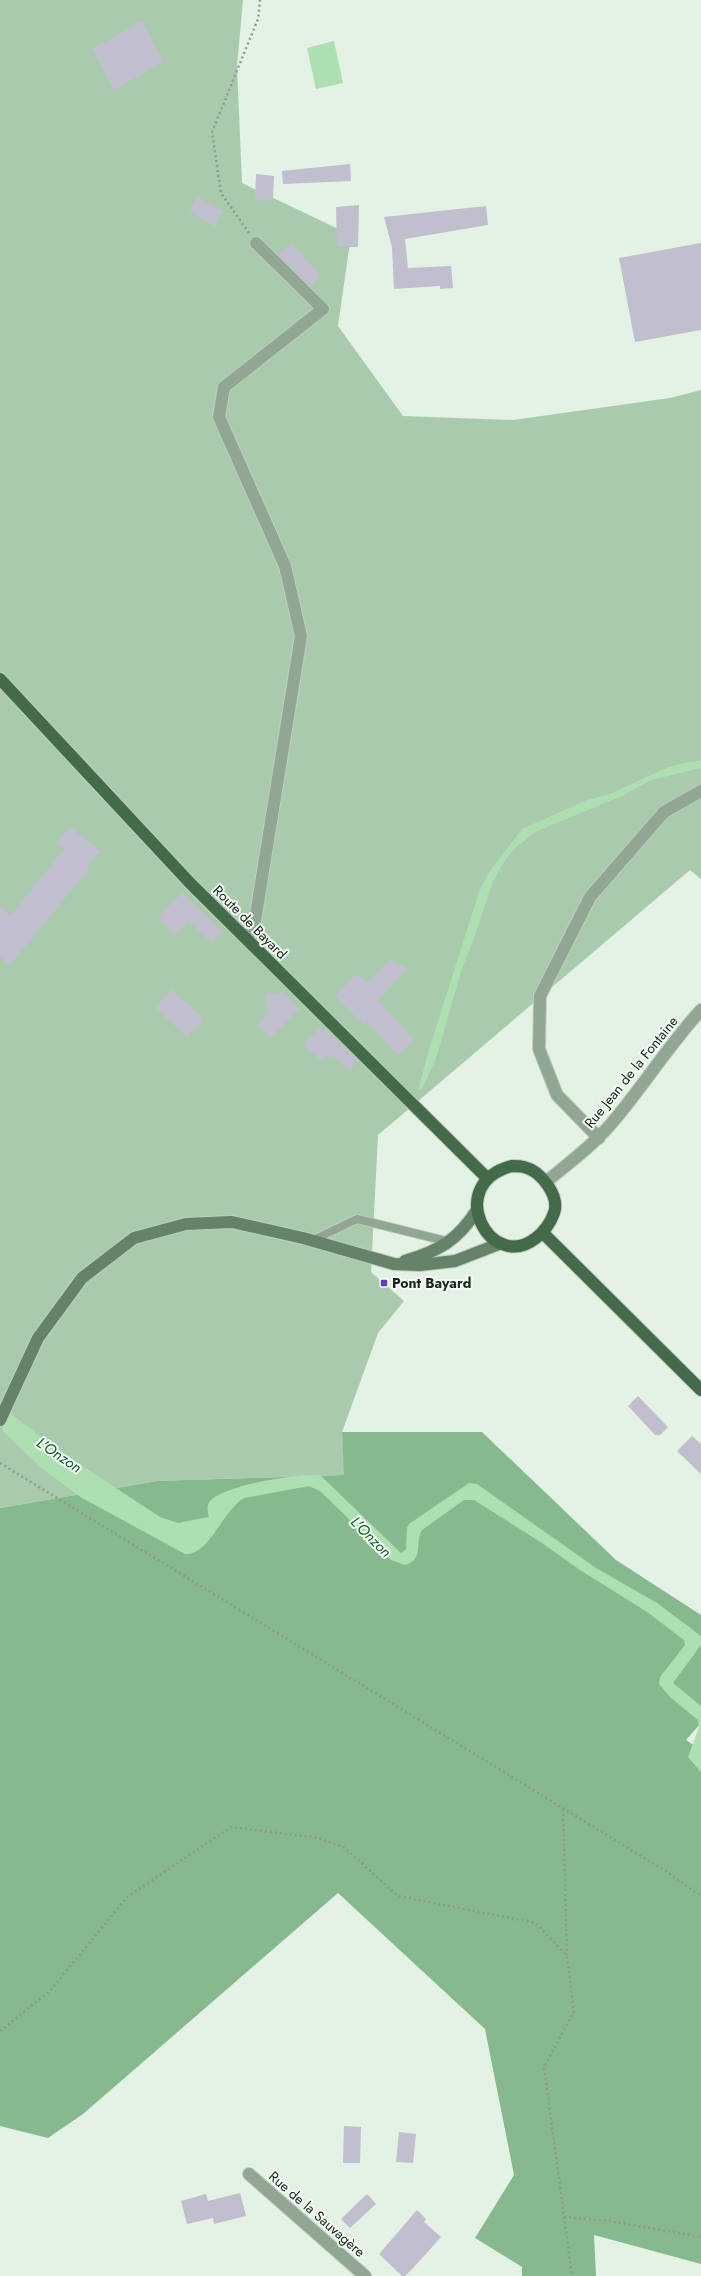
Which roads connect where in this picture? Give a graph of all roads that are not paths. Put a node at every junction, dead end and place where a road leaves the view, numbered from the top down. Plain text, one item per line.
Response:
1 (256, 243) road end
2 (0, 679) edge
3 (701, 791) edge
4 (246, 938) junction
5 (701, 1010) edge
6 (598, 1138) junction
7 (487, 1178) junction
8 (546, 1182) junction
9 (477, 1210) junction
10 (543, 1232) junction
11 (307, 1239) junction
12 (450, 1242) junction
13 (499, 1244) junction
14 (394, 1264) junction
15 (701, 1390) edge
16 (0, 1420) edge
17 (249, 2174) dead end
18 (366, 2276) edge

1 - 4 street
2 - 4 main road, Route de Bayard
3 - 6 street
4 - 7 main road, Route de Bayard
5 - 6 street, Rue Jean de la Fontaine
6 - 8 street, Rue Jean de la Fontaine
7 - 8 main road
7 - 9 main road
8 - 10 main road
9 - 12 main road
9 - 13 main road
10 - 13 main road
10 - 15 main road
11 - 12 lane
11 - 14 main road
11 - 16 main road
12 - 14 main road
13 - 14 main road
17 - 18 street, Rue de la Sauvagère

